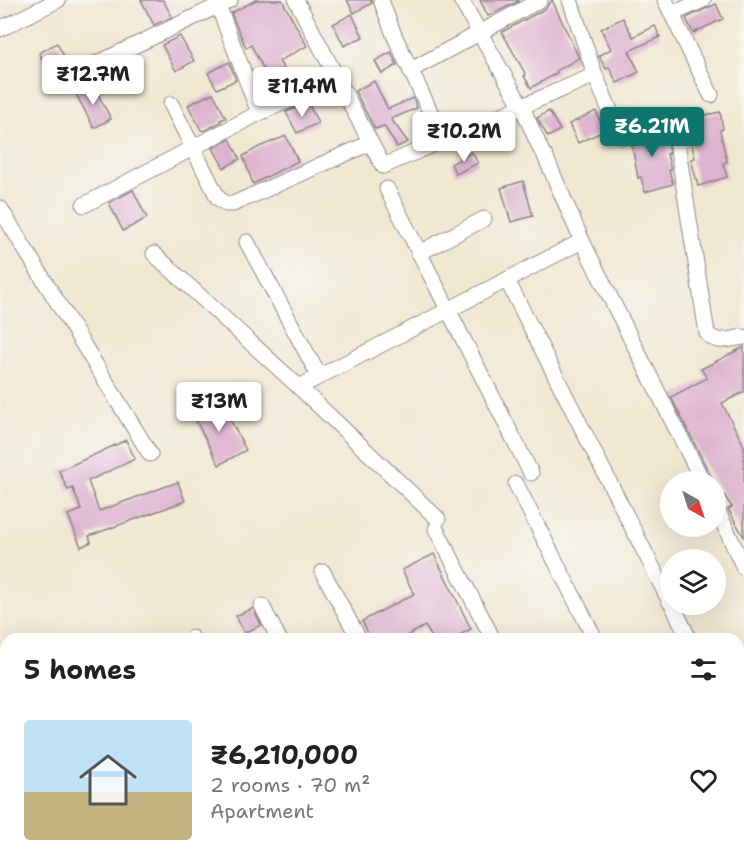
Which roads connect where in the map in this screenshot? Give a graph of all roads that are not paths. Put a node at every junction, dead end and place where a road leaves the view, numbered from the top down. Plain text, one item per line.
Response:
1 (58, 0) edge
2 (296, 0) edge
3 (381, 0) edge
4 (461, 0) edge
5 (540, 0) edge
6 (570, 0) edge
7 (665, 0) edge
8 (703, 0) edge
9 (221, 2) edge
10 (672, 14) junction
11 (0, 29) edge
12 (478, 33) junction
13 (411, 70) junction
14 (595, 75) junction
15 (337, 80) junction
16 (52, 85) dead end
17 (711, 95) dead end
18 (171, 104) dead end
19 (522, 107) junction
20 (259, 113) junction
21 (621, 136) dead end
22 (676, 136) dead end
23 (444, 141) junction
24 (370, 143) junction
25 (192, 148) junction
26 (387, 189) dead end
27 (84, 205) dead end
28 (0, 208) edge
29 (484, 219) dead end
30 (582, 241) junction
31 (248, 242) dead end
32 (419, 253) junction
33 (154, 254) dead end
34 (507, 280) junction
35 (448, 310) junction
36 (744, 337) edge
37 (319, 376) junction
38 (299, 387) junction
39 (150, 454) dead end
40 (697, 471) edge
41 (531, 473) dead end
42 (516, 484) dead end
43 (726, 521) edge
44 (738, 537) edge
45 (744, 568) edge
46 (323, 572) dead end
47 (660, 581) edge
48 (262, 606) dead end
49 (677, 615) edge
50 (276, 633) edge
51 (356, 633) edge
52 (490, 633) edge
53 (592, 633) edge
54 (687, 633) edge

1 - 11 street
2 - 15 street
3 - 13 street
4 - 12 street
5 - 12 street
6 - 14 street
7 - 10 street
8 - 10 street
9 - 16 street
9 - 20 street
10 - 17 street
12 - 13 street
12 - 19 street
13 - 23 street
14 - 19 street
14 - 21 street
15 - 20 street
15 - 24 street
18 - 25 street
19 - 23 street
19 - 30 street
20 - 25 street
22 - 36 street
23 - 24 street
24 - 25 street
25 - 27 street
26 - 32 street
28 - 39 street
29 - 32 street
30 - 34 street
30 - 40 street
31 - 37 street
32 - 35 street
33 - 38 street
34 - 35 street
34 - 47 street
35 - 37 street
35 - 41 street
37 - 38 street
38 - 52 street
42 - 53 street
43 - 44 street
44 - 45 street
46 - 51 street
48 - 50 street
49 - 54 street

